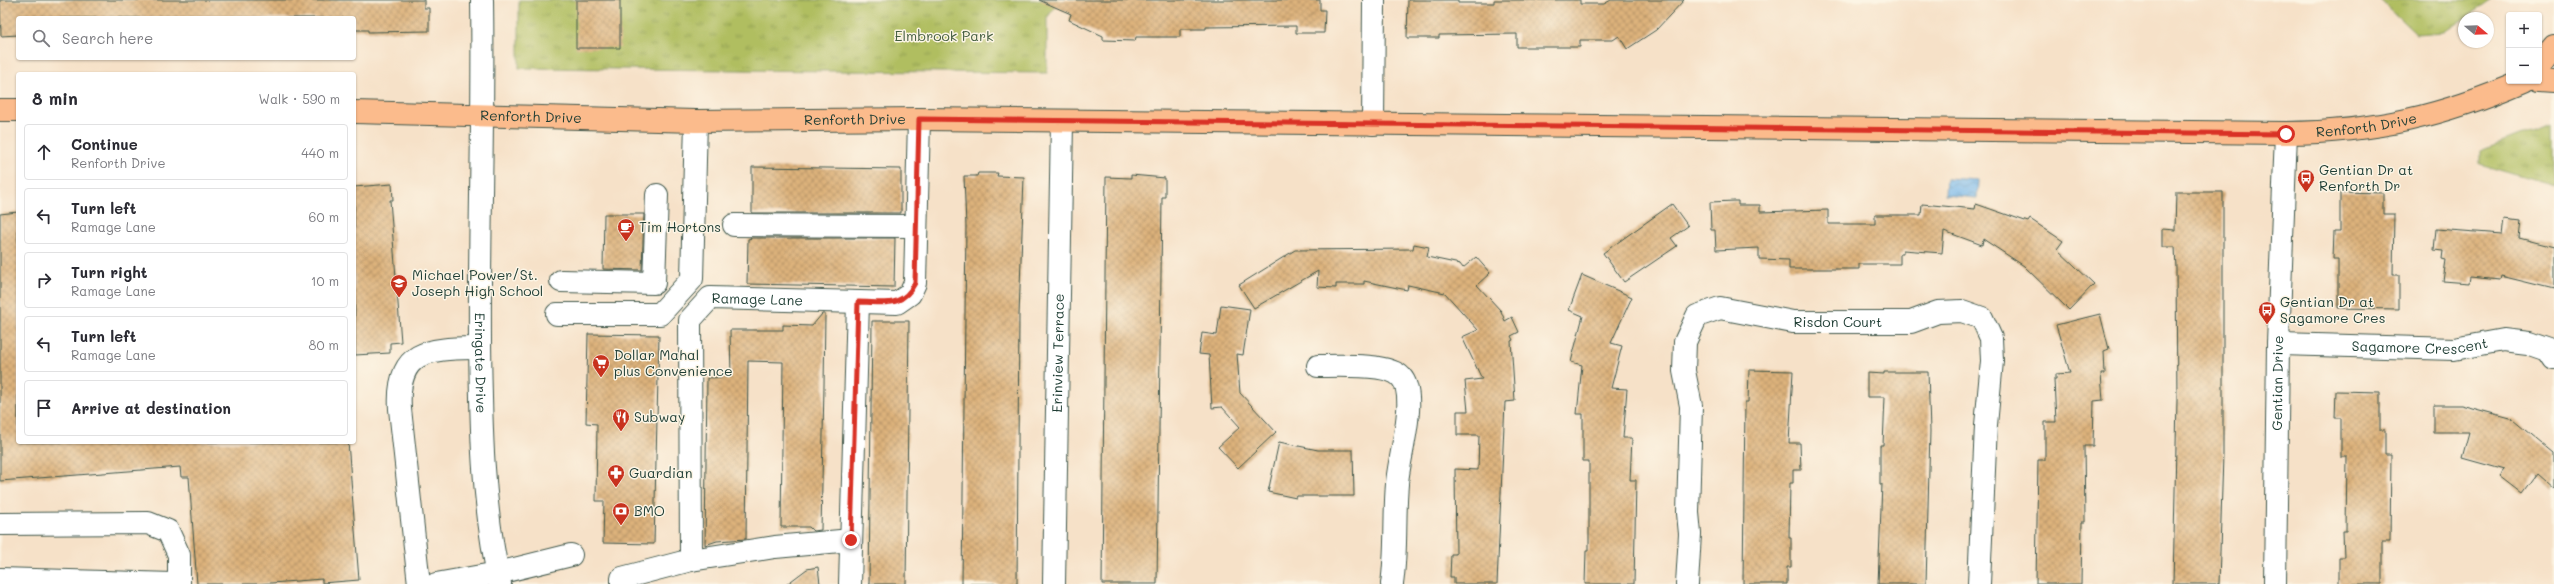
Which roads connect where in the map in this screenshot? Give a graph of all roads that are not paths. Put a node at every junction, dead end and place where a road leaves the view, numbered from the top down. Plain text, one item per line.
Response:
1 (482, 0) edge
2 (1374, 0) edge
3 (2554, 47) edge
4 (2542, 61) edge
5 (2542, 80) edge
6 (2554, 81) edge
7 (2517, 84) edge
8 (0, 110) edge
9 (16, 110) edge
10 (356, 112) edge
11 (482, 116) junction
12 (919, 119) junction
13 (696, 121) junction
14 (1062, 121) junction
15 (1373, 124) junction
16 (2286, 134) junction
17 (657, 195) dead end
18 (734, 225) dead end
19 (916, 226) junction
20 (562, 281) dead end
21 (858, 302) junction
22 (557, 314) dead end
23 (2278, 344) junction
24 (480, 348) junction
25 (2554, 359) edge
26 (1318, 366) dead end
27 (0, 524) edge
28 (851, 540) junction
29 (571, 555) dead end
30 (691, 560) junction
31 (499, 578) edge
32 (0, 579) edge
33 (173, 584) edge
34 (179, 584) edge
35 (419, 584) edge
36 (436, 584) edge
37 (622, 584) edge
38 (850, 584) edge
39 (1054, 584) edge
40 (1392, 584) edge
41 (1687, 584) edge
42 (1979, 584) edge
43 (2275, 584) edge

1 - 11 street, Eringate Drive
2 - 15 street
3 - 4 main road
5 - 6 main road
7 - 16 main road, Renforth Drive
8 - 9 main road
10 - 11 main road, Renforth Drive
11 - 13 main road, Renforth Drive
11 - 24 street, Eringate Drive
12 - 13 main road, Renforth Drive
12 - 14 main road, Renforth Drive
12 - 19 street, Ramage Lane
13 - 22 street
14 - 15 main road, Renforth Drive
14 - 39 street, Erinview Terrace
15 - 16 main road, Renforth Drive
16 - 23 street, Gentian Drive
17 - 20 street
18 - 19 street
19 - 21 street, Ramage Lane
21 - 28 street
21 - 30 street, Ramage Lane
23 - 25 street, Sagamore Crescent
23 - 43 street, Gentian Drive
24 - 31 street, Eringate Drive
24 - 35 street
26 - 40 street
27 - 34 street
28 - 30 street
28 - 38 street
29 - 31 street
30 - 37 street
31 - 36 street
32 - 33 street
41 - 42 street, Risdon Court

